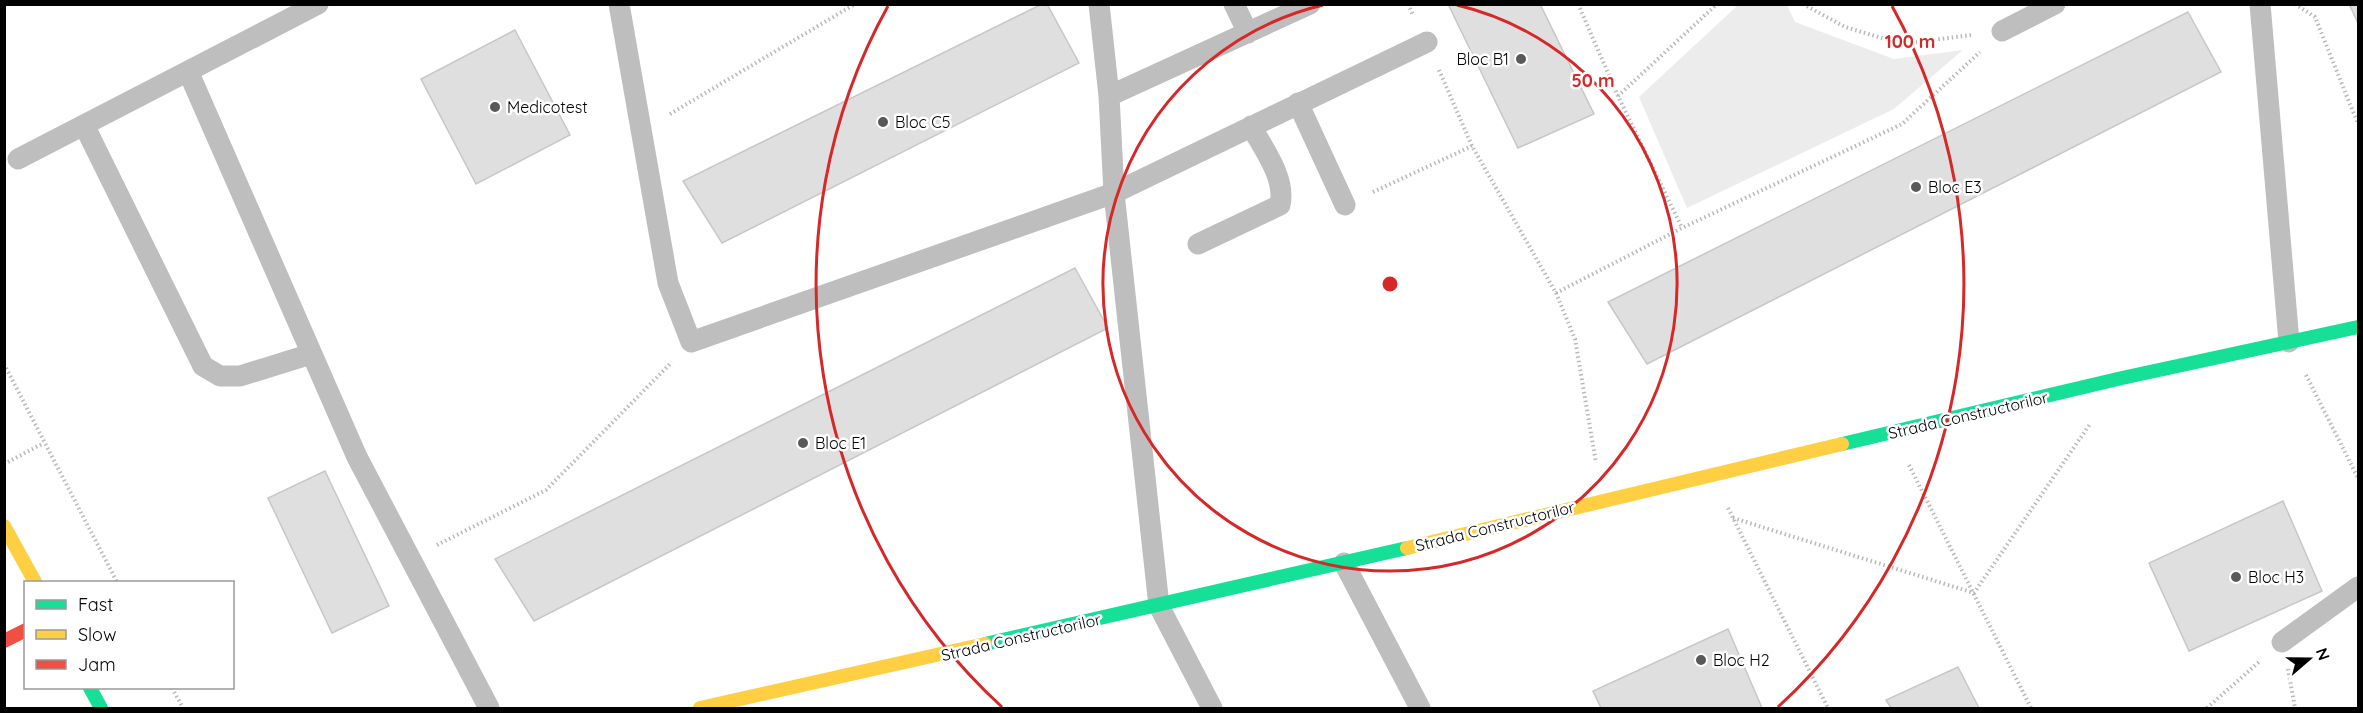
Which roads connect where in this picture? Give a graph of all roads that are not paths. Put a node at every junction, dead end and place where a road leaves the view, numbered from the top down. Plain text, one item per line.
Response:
1 (318, 4) edge
2 (619, 4) edge
3 (1099, 4) edge
4 (1234, 4) edge
5 (1310, 4) edge
6 (2055, 4) edge
7 (2260, 4) edge
8 (2002, 30) road end
9 (1248, 33) junction
10 (1427, 42) road end
11 (188, 71) junction
12 (1109, 96) junction
13 (1298, 103) junction
14 (84, 124) junction
15 (1251, 126) junction
16 (18, 159) dead end
17 (1114, 193) junction
18 (1345, 205) road end
19 (1198, 244) dead end
20 (2358, 327) edge
21 (2289, 342) junction
22 (311, 354) junction
23 (4, 526) edge
24 (1344, 563) junction
25 (33, 581) edge
26 (2358, 587) edge
27 (1159, 606) junction
28 (24, 631) edge
29 (4, 641) edge
30 (2282, 642) road end
31 (91, 689) edge
32 (101, 708) edge
33 (489, 708) edge
34 (700, 708) edge
35 (1212, 708) edge
36 (1420, 708) edge

1 - 11 lane
2 - 17 lane
3 - 12 lane
4 - 9 lane
5 - 9 lane
6 - 8 lane
7 - 21 lane
9 - 12 lane
10 - 13 lane
11 - 14 lane
11 - 22 lane
12 - 17 lane
13 - 15 lane
13 - 18 lane
14 - 16 lane
14 - 22 lane
15 - 17 lane
15 - 19 lane
17 - 27 lane
20 - 21 street, Strada Constructorilor
21 - 24 street, Strada Constructorilor
22 - 33 lane
23 - 25 street
24 - 27 street, Strada Constructorilor
24 - 36 lane
26 - 30 lane
27 - 34 street, Strada Constructorilor
27 - 35 lane
28 - 29 street
31 - 32 street

